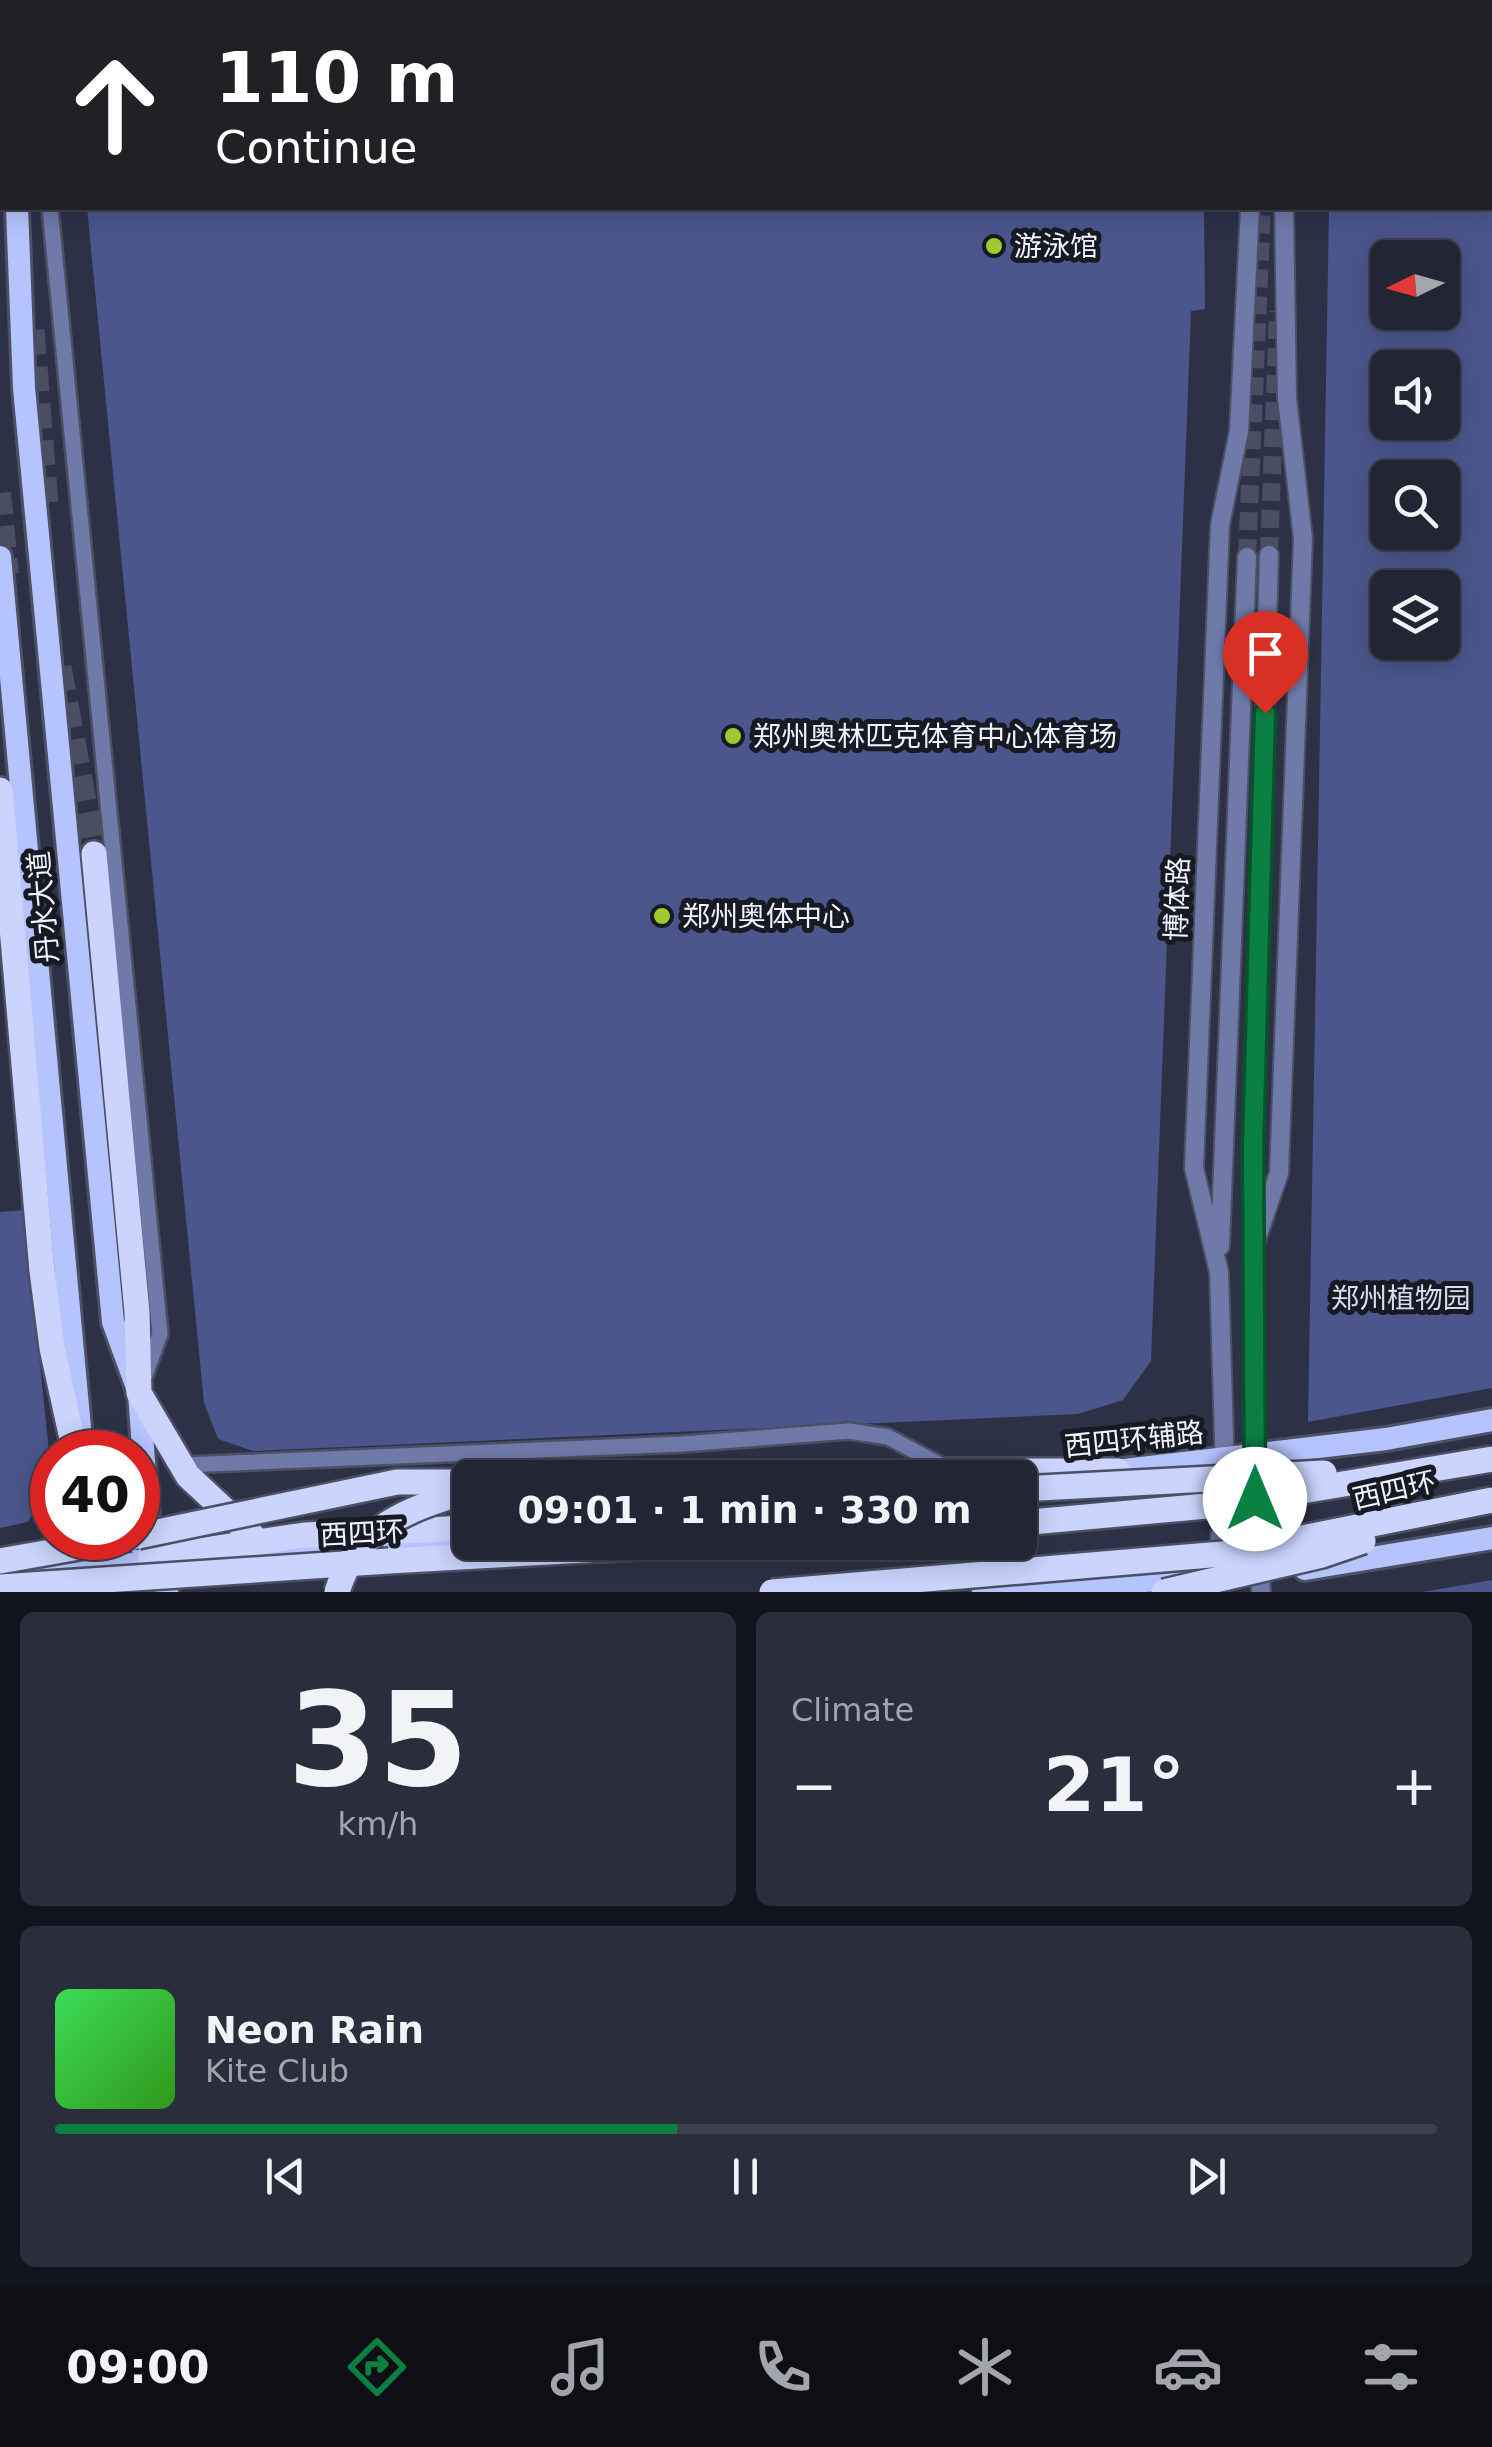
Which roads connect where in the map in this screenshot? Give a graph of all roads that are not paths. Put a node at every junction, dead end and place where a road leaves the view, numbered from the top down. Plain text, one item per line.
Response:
1 (17, 210) edge
2 (50, 210) edge
3 (1250, 210) edge
4 (1284, 210) edge
5 (1270, 556) tunnel mouth
6 (0, 557) edge
7 (1246, 558) tunnel mouth
8 (0, 790) edge
9 (94, 854) tunnel mouth
10 (1255, 1243) junction
11 (1220, 1272) junction
12 (138, 1393) junction
13 (1492, 1420) edge
14 (72, 1430) edge
15 (76, 1430) edge
16 (1255, 1455) junction
17 (1225, 1458) junction
18 (931, 1460) edge
19 (1480, 1461) edge
20 (184, 1465) junction
21 (1037, 1470) edge
22 (1118, 1470) junction
23 (452, 1482) edge
24 (1037, 1484) edge
25 (1037, 1486) edge
26 (452, 1496) edge
27 (1255, 1499) junction
28 (1492, 1500) edge
29 (1226, 1504) junction
30 (1455, 1507) junction
31 (1037, 1522) edge
32 (452, 1529) edge
33 (160, 1531) edge
34 (1492, 1538) edge
35 (259, 1542) junction
36 (452, 1543) edge
37 (30, 1556) edge
38 (452, 1558) edge
39 (86, 1560) edge
40 (0, 1561) edge
41 (86, 1565) junction
42 (0, 1575) edge
43 (160, 1575) edge
44 (1262, 1582) edge
45 (1216, 1584) edge
46 (0, 1588) edge
47 (84, 1592) edge
48 (337, 1592) edge
49 (772, 1592) edge
50 (983, 1592) edge
51 (1164, 1592) edge

1 - 12 main road, 丹水大道
2 - 12 street
3 - 11 street, 博体路
4 - 10 street
5 - 10 street
6 - 15 main road, 丹水大道
7 - 11 street
8 - 14 highway
9 - 12 highway
10 - 16 street
11 - 17 street, 博体路
12 - 20 highway
12 - 43 main road, 丹水大道
13 - 16 main road, 西四环辅路
16 - 17 main road, 西四环辅路
16 - 27 street
17 - 22 main road, 西四环辅路
17 - 29 street, 博体路
18 - 20 street
19 - 25 highway, bridge
19 - 27 highway, 西四环, bridge
20 - 35 highway
21 - 22 highway
22 - 24 main road, 西四环辅路
23 - 33 highway, bridge
26 - 48 highway, bridge
27 - 29 highway, 西四环, bridge
27 - 44 street
28 - 30 highway, 西四环, bridge
29 - 31 highway, 西四环, bridge
29 - 45 street, 博体路
30 - 49 highway, 西四环, bridge
30 - 51 highway, bridge
32 - 35 highway
34 - 44 main road
35 - 43 highway
36 - 43 main road
37 - 40 highway, bridge
38 - 43 highway, 西四环, bridge
39 - 41 main road
41 - 42 main road
41 - 43 main road
41 - 47 main road
43 - 46 highway, 西四环, bridge
44 - 45 main road
45 - 50 main road

